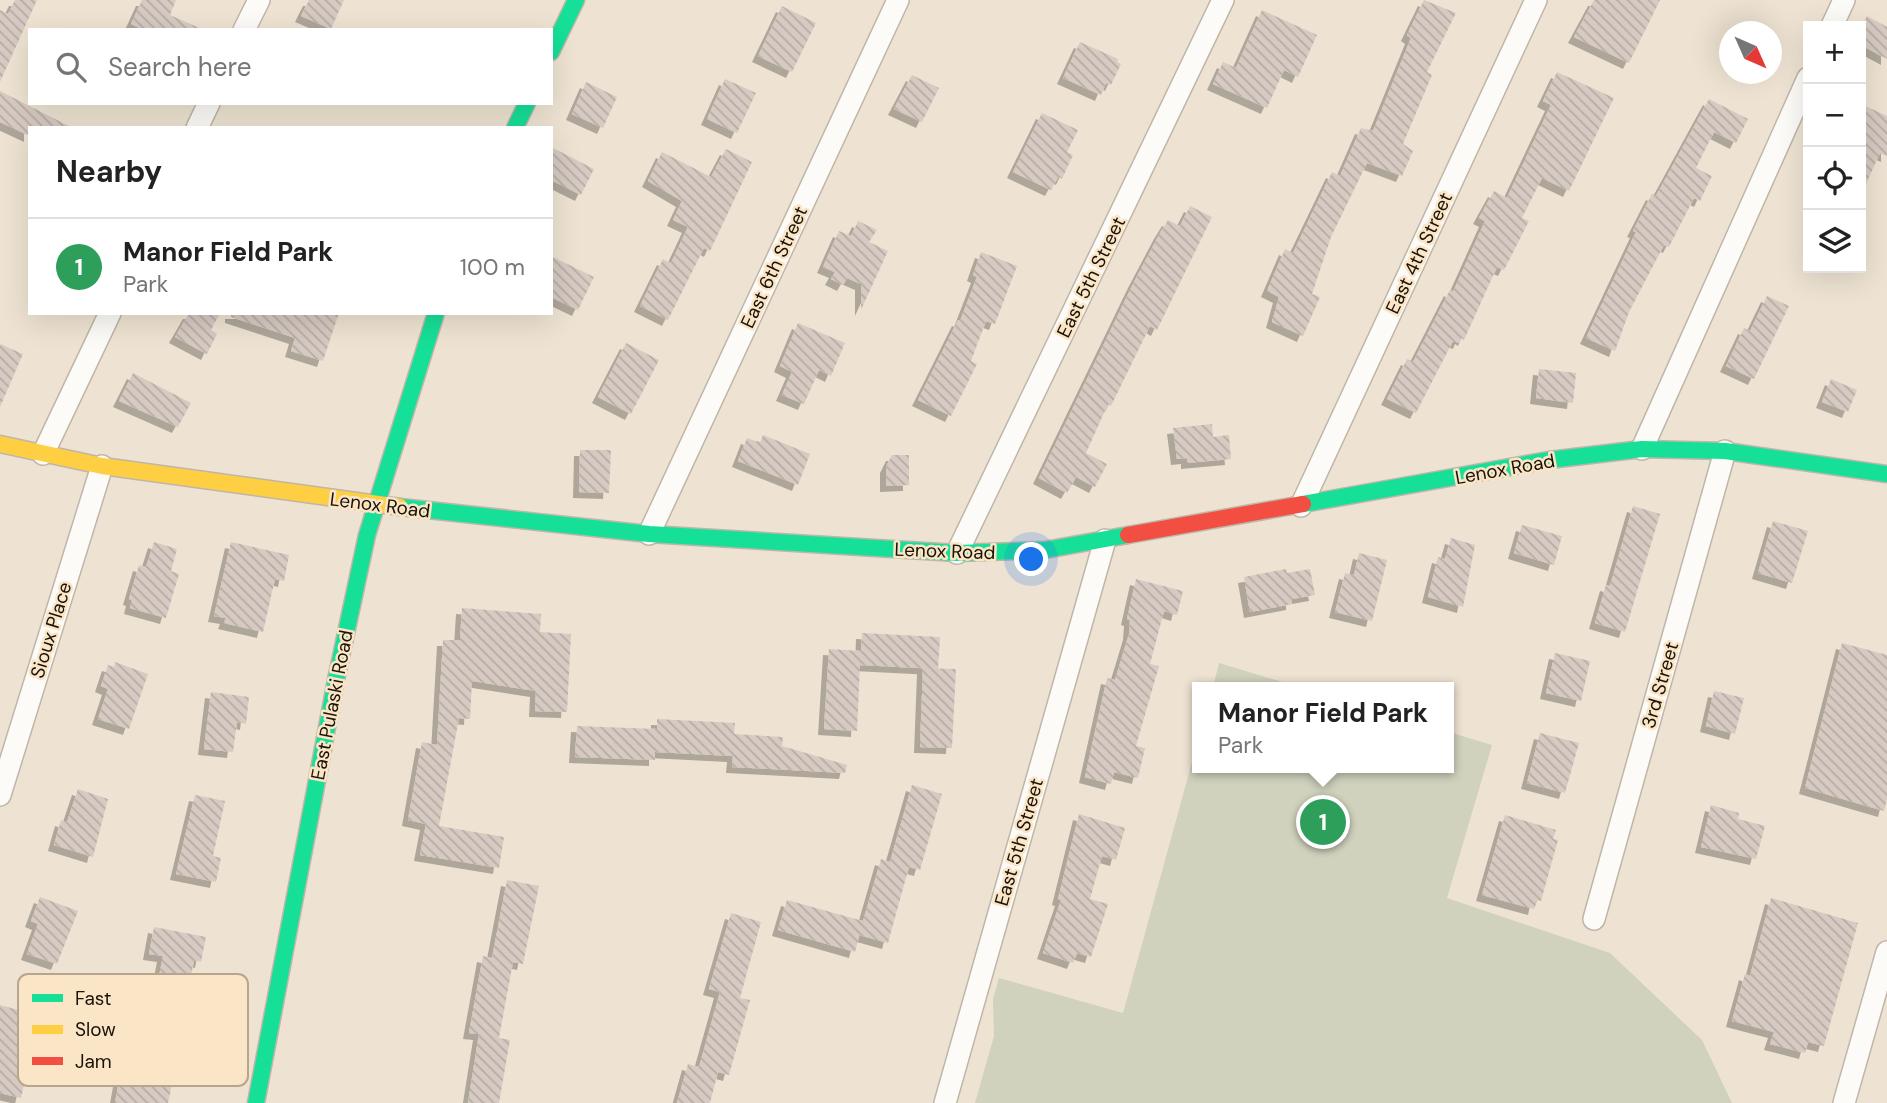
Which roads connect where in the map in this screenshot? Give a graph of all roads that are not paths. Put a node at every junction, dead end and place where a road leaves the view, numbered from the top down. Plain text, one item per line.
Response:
1 (259, 0) edge
2 (576, 0) edge
3 (898, 0) edge
4 (1223, 0) edge
5 (1536, 0) edge
6 (1844, 0) edge
7 (1834, 21) edge
8 (245, 28) edge
9 (553, 48) edge
10 (1805, 84) edge
11 (208, 105) edge
12 (526, 105) edge
13 (198, 126) edge
14 (516, 126) edge
15 (109, 315) edge
16 (435, 315) edge
17 (0, 444) edge
18 (1642, 449) junction
19 (1725, 451) junction
20 (43, 454) junction
21 (102, 466) junction
22 (1887, 474) edge
23 (375, 503) junction
24 (1301, 506) junction
25 (649, 534) junction
26 (1105, 540) junction
27 (957, 552) junction
28 (0, 795) edge
29 (1594, 919) dead end
30 (1887, 952) edge
31 (256, 1103) edge
32 (945, 1103) edge
33 (1844, 1103) edge

1 - 8 street
2 - 9 street
3 - 25 street, East 6th Street
4 - 27 street, East 5th Street
5 - 24 street, East 4th Street
6 - 7 street
10 - 18 street
11 - 13 street
12 - 14 street
15 - 20 street
16 - 23 street, East Pulaski Road
17 - 20 street, Lenox Road
18 - 19 street, Lenox Road
18 - 24 street, Lenox Road
19 - 22 street, Lenox Road
19 - 29 street, 3rd Street
20 - 21 street, Lenox Road
21 - 23 street, Lenox Road
21 - 28 street, Sioux Place
23 - 25 street, Lenox Road
23 - 31 street, East Pulaski Road
24 - 26 street, Lenox Road
25 - 27 street, Lenox Road
26 - 27 street, Lenox Road
26 - 32 street, East 5th Street
30 - 33 street

